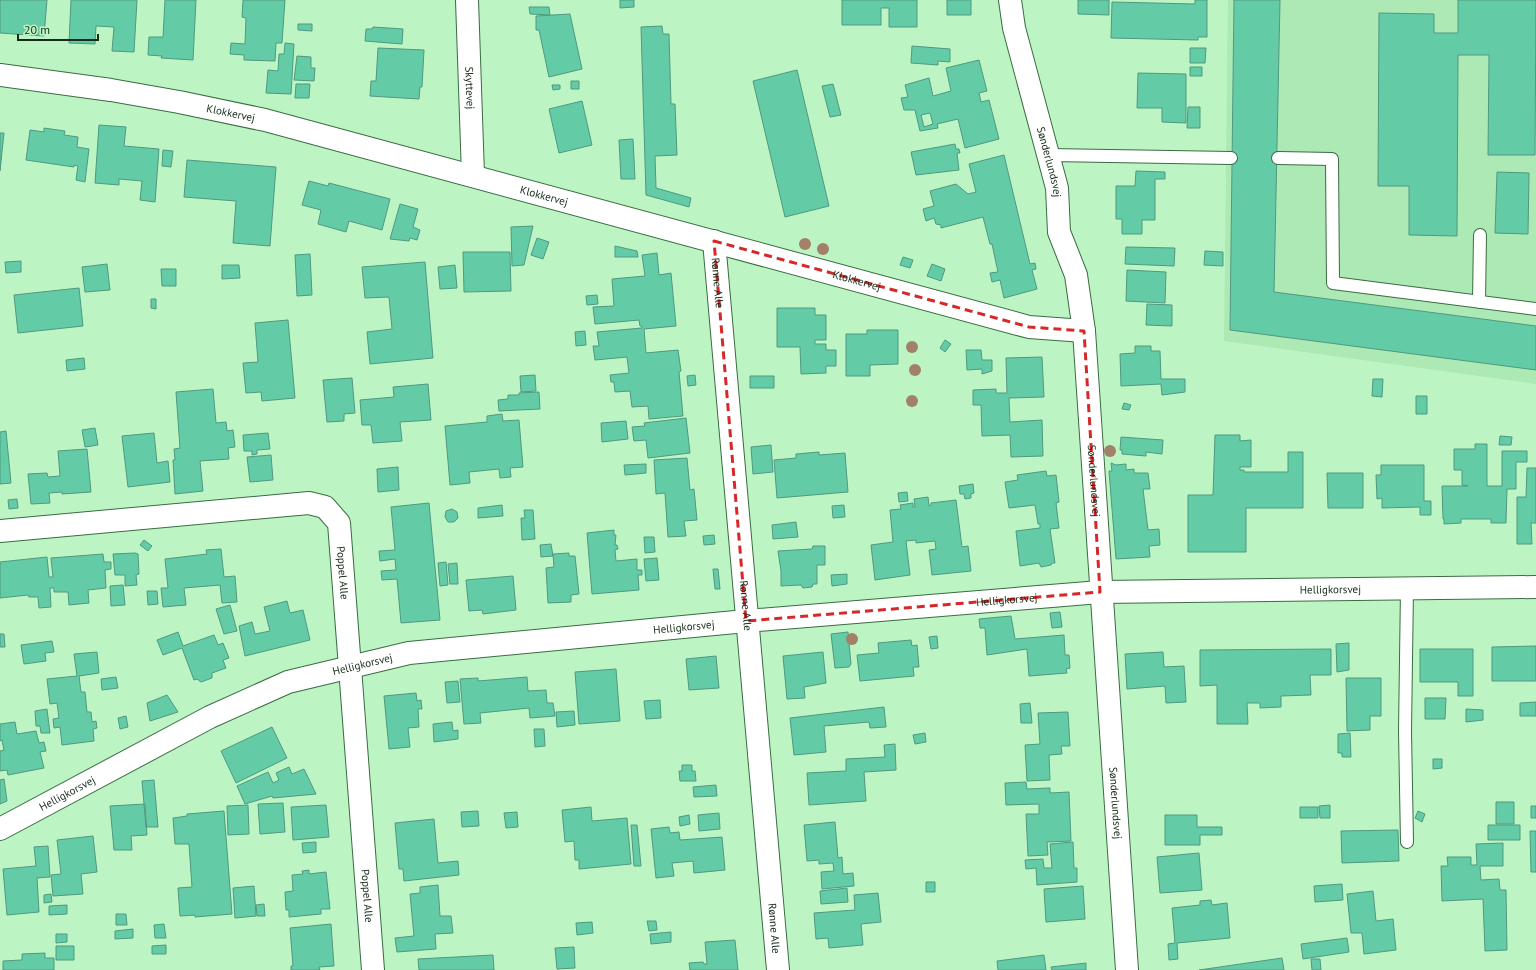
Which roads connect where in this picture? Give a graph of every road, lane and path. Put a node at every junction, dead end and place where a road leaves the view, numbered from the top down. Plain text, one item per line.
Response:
1 (467, 0) edge
2 (1010, 0) edge
3 (0, 75) edge
4 (1049, 155) junction
5 (1231, 158) dead end
6 (1278, 158) dead end
7 (473, 175) junction
8 (1480, 235) dead end
9 (714, 241) junction
10 (1479, 302) junction
11 (1536, 309) edge
12 (1084, 331) junction
13 (0, 531) edge
14 (1536, 587) edge
15 (1407, 588) junction
16 (1100, 592) junction
17 (746, 621) junction
18 (350, 666) junction
19 (0, 829) edge
20 (1407, 842) dead end
21 (374, 970) edge
22 (778, 970) edge
23 (1127, 970) edge

1 - 7 street, Skyttevej
2 - 4 street, Sønderlundsvej
3 - 7 street, Klokkervej
4 - 5 lane
4 - 12 street, Sønderlundsvej
6 - 10 lane
7 - 9 street, Klokkervej
8 - 10 lane
9 - 12 street, Klokkervej
9 - 17 street, Rønne Alle
10 - 11 lane
12 - 16 street, Sønderlundsvej
13 - 18 street, Poppel Alle
14 - 15 street, Helligkorsvej
15 - 16 street, Helligkorsvej
15 - 20 lane
16 - 17 street, Helligkorsvej
16 - 23 street, Sønderlundsvej
17 - 18 street, Helligkorsvej
17 - 22 street, Rønne Alle
18 - 19 street, Helligkorsvej
18 - 21 street, Poppel Alle

